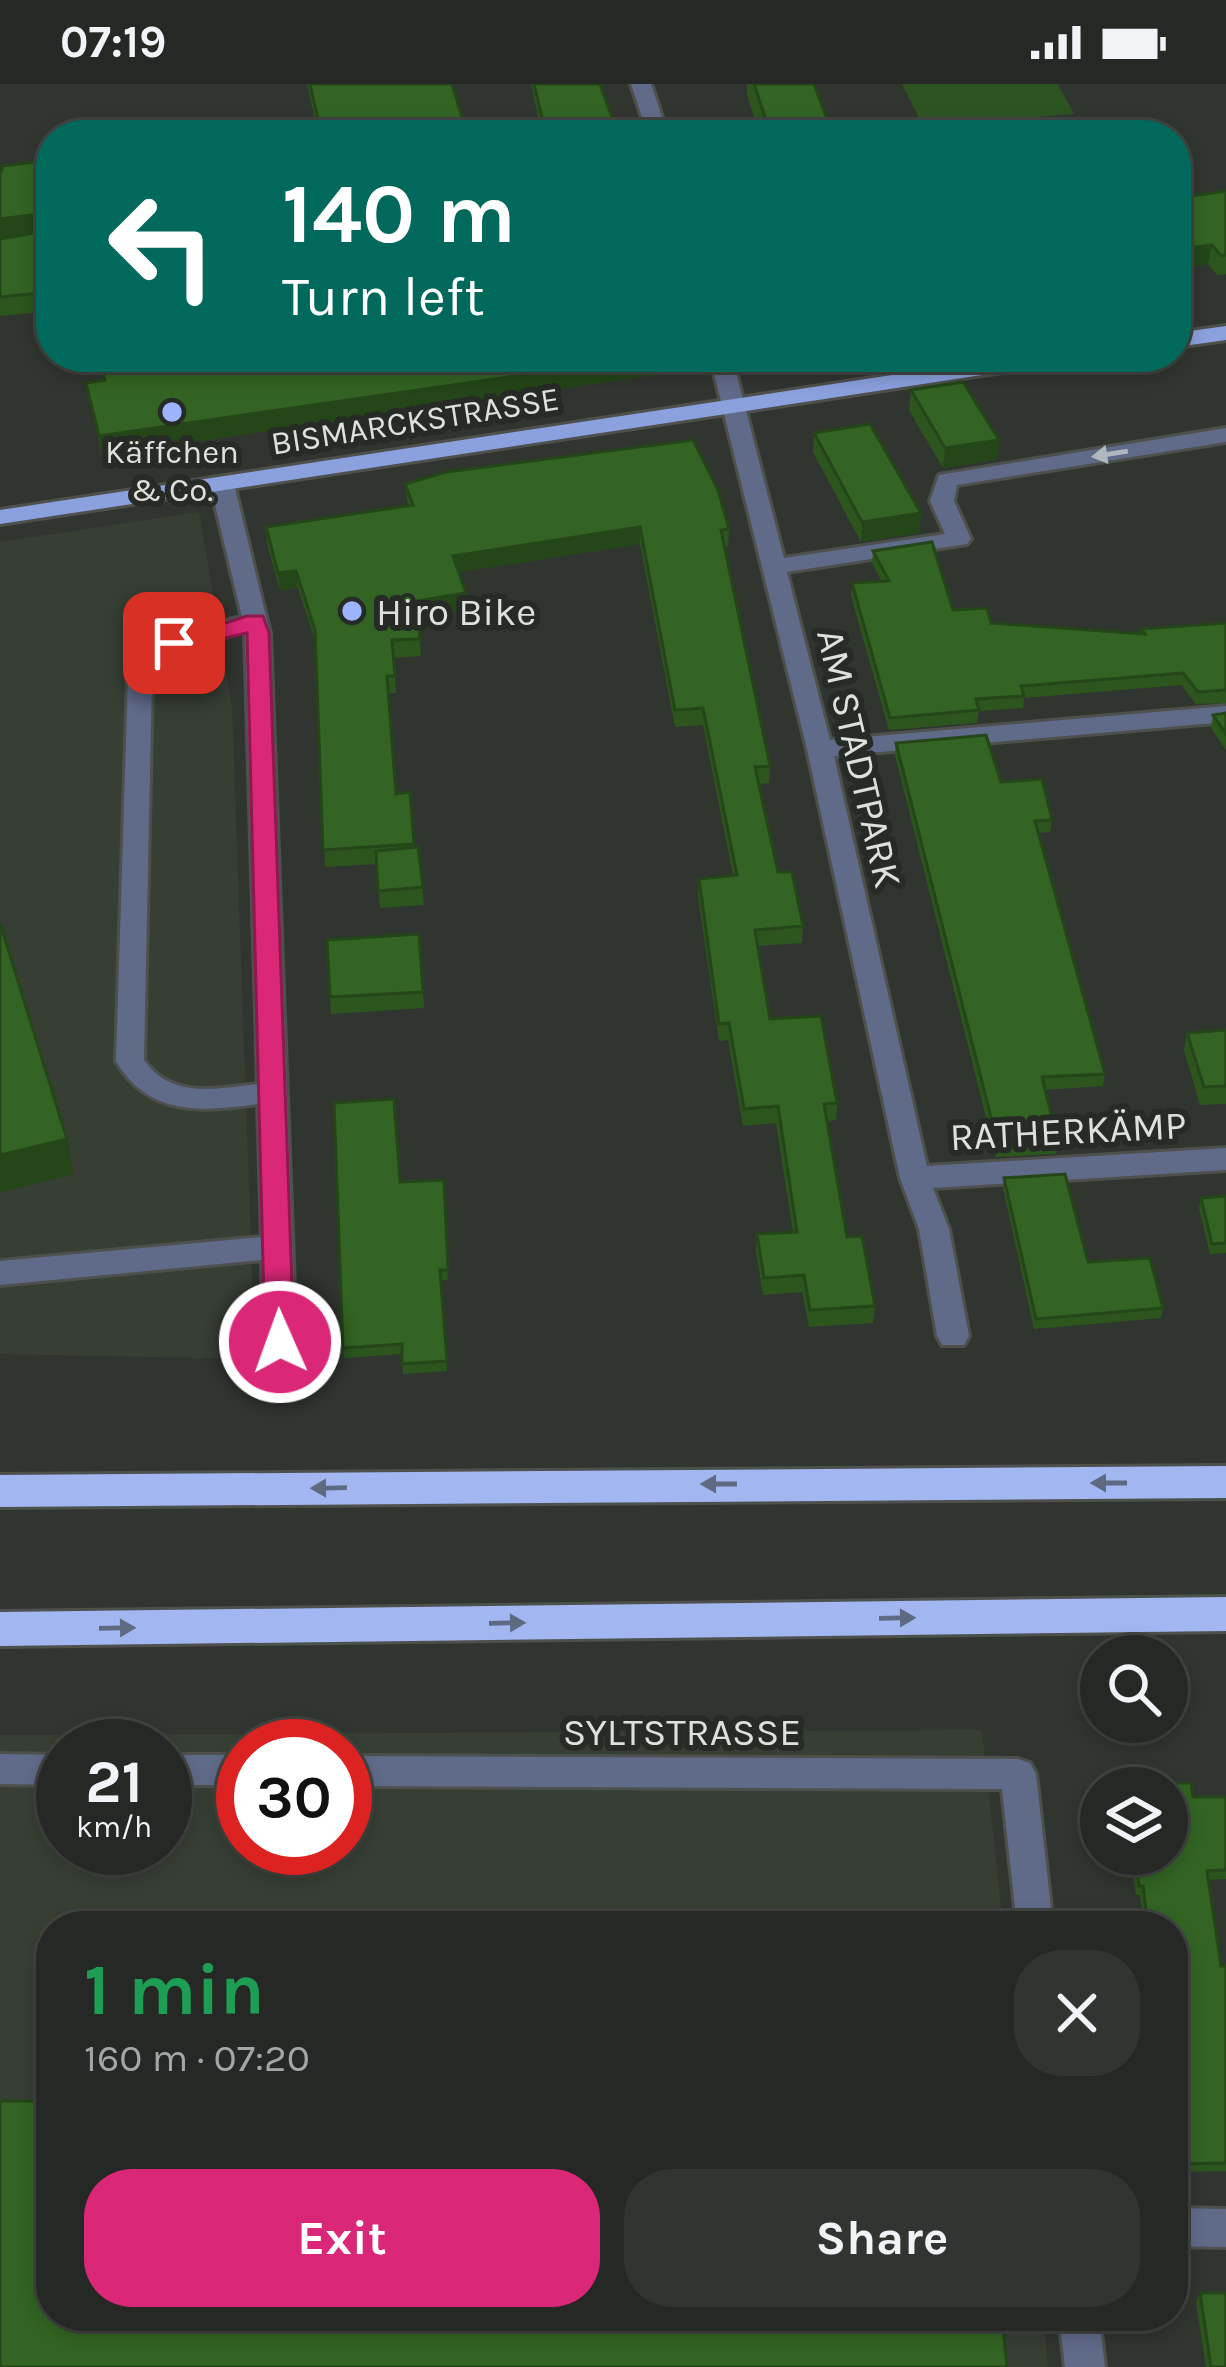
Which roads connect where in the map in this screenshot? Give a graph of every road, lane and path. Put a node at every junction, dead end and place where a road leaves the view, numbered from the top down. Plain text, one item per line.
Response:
1 (641, 84) edge
2 (653, 120) edge
3 (1226, 333) edge
4 (1191, 338) edge
5 (725, 372) edge
6 (948, 372) edge
7 (733, 402) junction
8 (1226, 435) edge
9 (222, 484) junction
10 (0, 518) edge
11 (776, 566) junction
12 (255, 621) junction
13 (1226, 714) edge
14 (820, 749) junction
15 (272, 1092) junction
16 (1226, 1160) edge
17 (915, 1178) junction
18 (277, 1247) junction
19 (0, 1273) edge
20 (953, 1336) dead end
21 (280, 1342) dead end
22 (1226, 1482) edge
23 (0, 1491) edge
24 (1226, 1614) edge
25 (0, 1629) edge
26 (0, 1769) edge
27 (36, 1769) edge
28 (372, 1771) edge
29 (1033, 1911) edge
30 (1188, 2227) edge
31 (1226, 2228) edge
32 (1081, 2331) edge
33 (1085, 2367) edge

1 - 2 street
3 - 4 main road
5 - 7 street, AM STADTPARK
6 - 7 main road, BISMARCKSTRASSE
7 - 9 main road, BISMARCKSTRASSE
7 - 11 street, AM STADTPARK
8 -> 11 street
9 - 10 main road, BISMARCKSTRASSE
9 - 12 street
11 - 14 street, AM STADTPARK
12 - 15 street
12 - 15 street
13 - 14 street
14 - 17 street, AM STADTPARK
15 - 18 street
16 - 17 street, RATHERKÄMP
17 - 20 street, AM STADTPARK
18 - 19 street
18 - 21 street
22 -> 23 highway
25 -> 24 highway
26 - 27 street
28 - 29 street, SYLTSTRASSE
30 - 31 street
32 - 33 street

